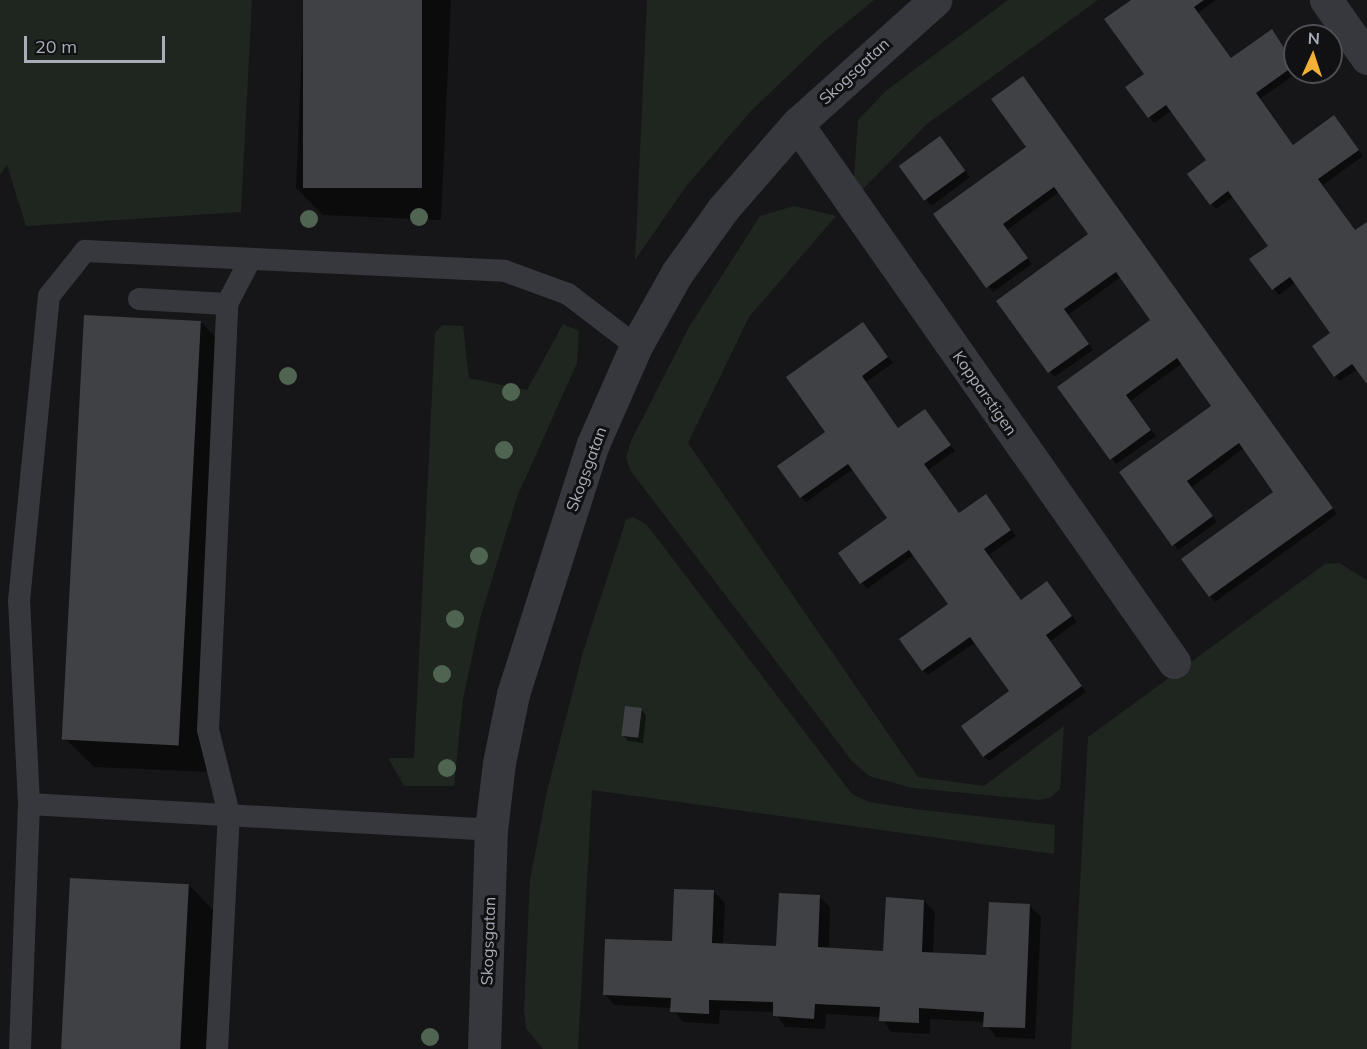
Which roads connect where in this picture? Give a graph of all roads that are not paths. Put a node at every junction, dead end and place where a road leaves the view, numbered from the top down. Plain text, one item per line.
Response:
1 (935, 0) edge
2 (1326, 0) edge
3 (1367, 58) edge
4 (797, 124) junction
5 (250, 260) junction
6 (139, 299) dead end
7 (227, 304) junction
8 (636, 346) junction
9 (1174, 662) dead end
10 (29, 804) junction
11 (229, 814) junction
12 (491, 830) junction
13 (20, 1049) edge
14 (217, 1049) edge
15 (484, 1049) edge

1 - 4 street, Skogsgatan
2 - 3 street
4 - 8 street, Skogsgatan
4 - 9 street, Kopparstigen
5 - 7 lane
5 - 8 lane
5 - 10 lane
6 - 7 lane
7 - 11 lane
8 - 12 street, Skogsgatan
10 - 11 lane
10 - 13 lane
11 - 12 lane
11 - 14 lane
12 - 15 street, Skogsgatan

